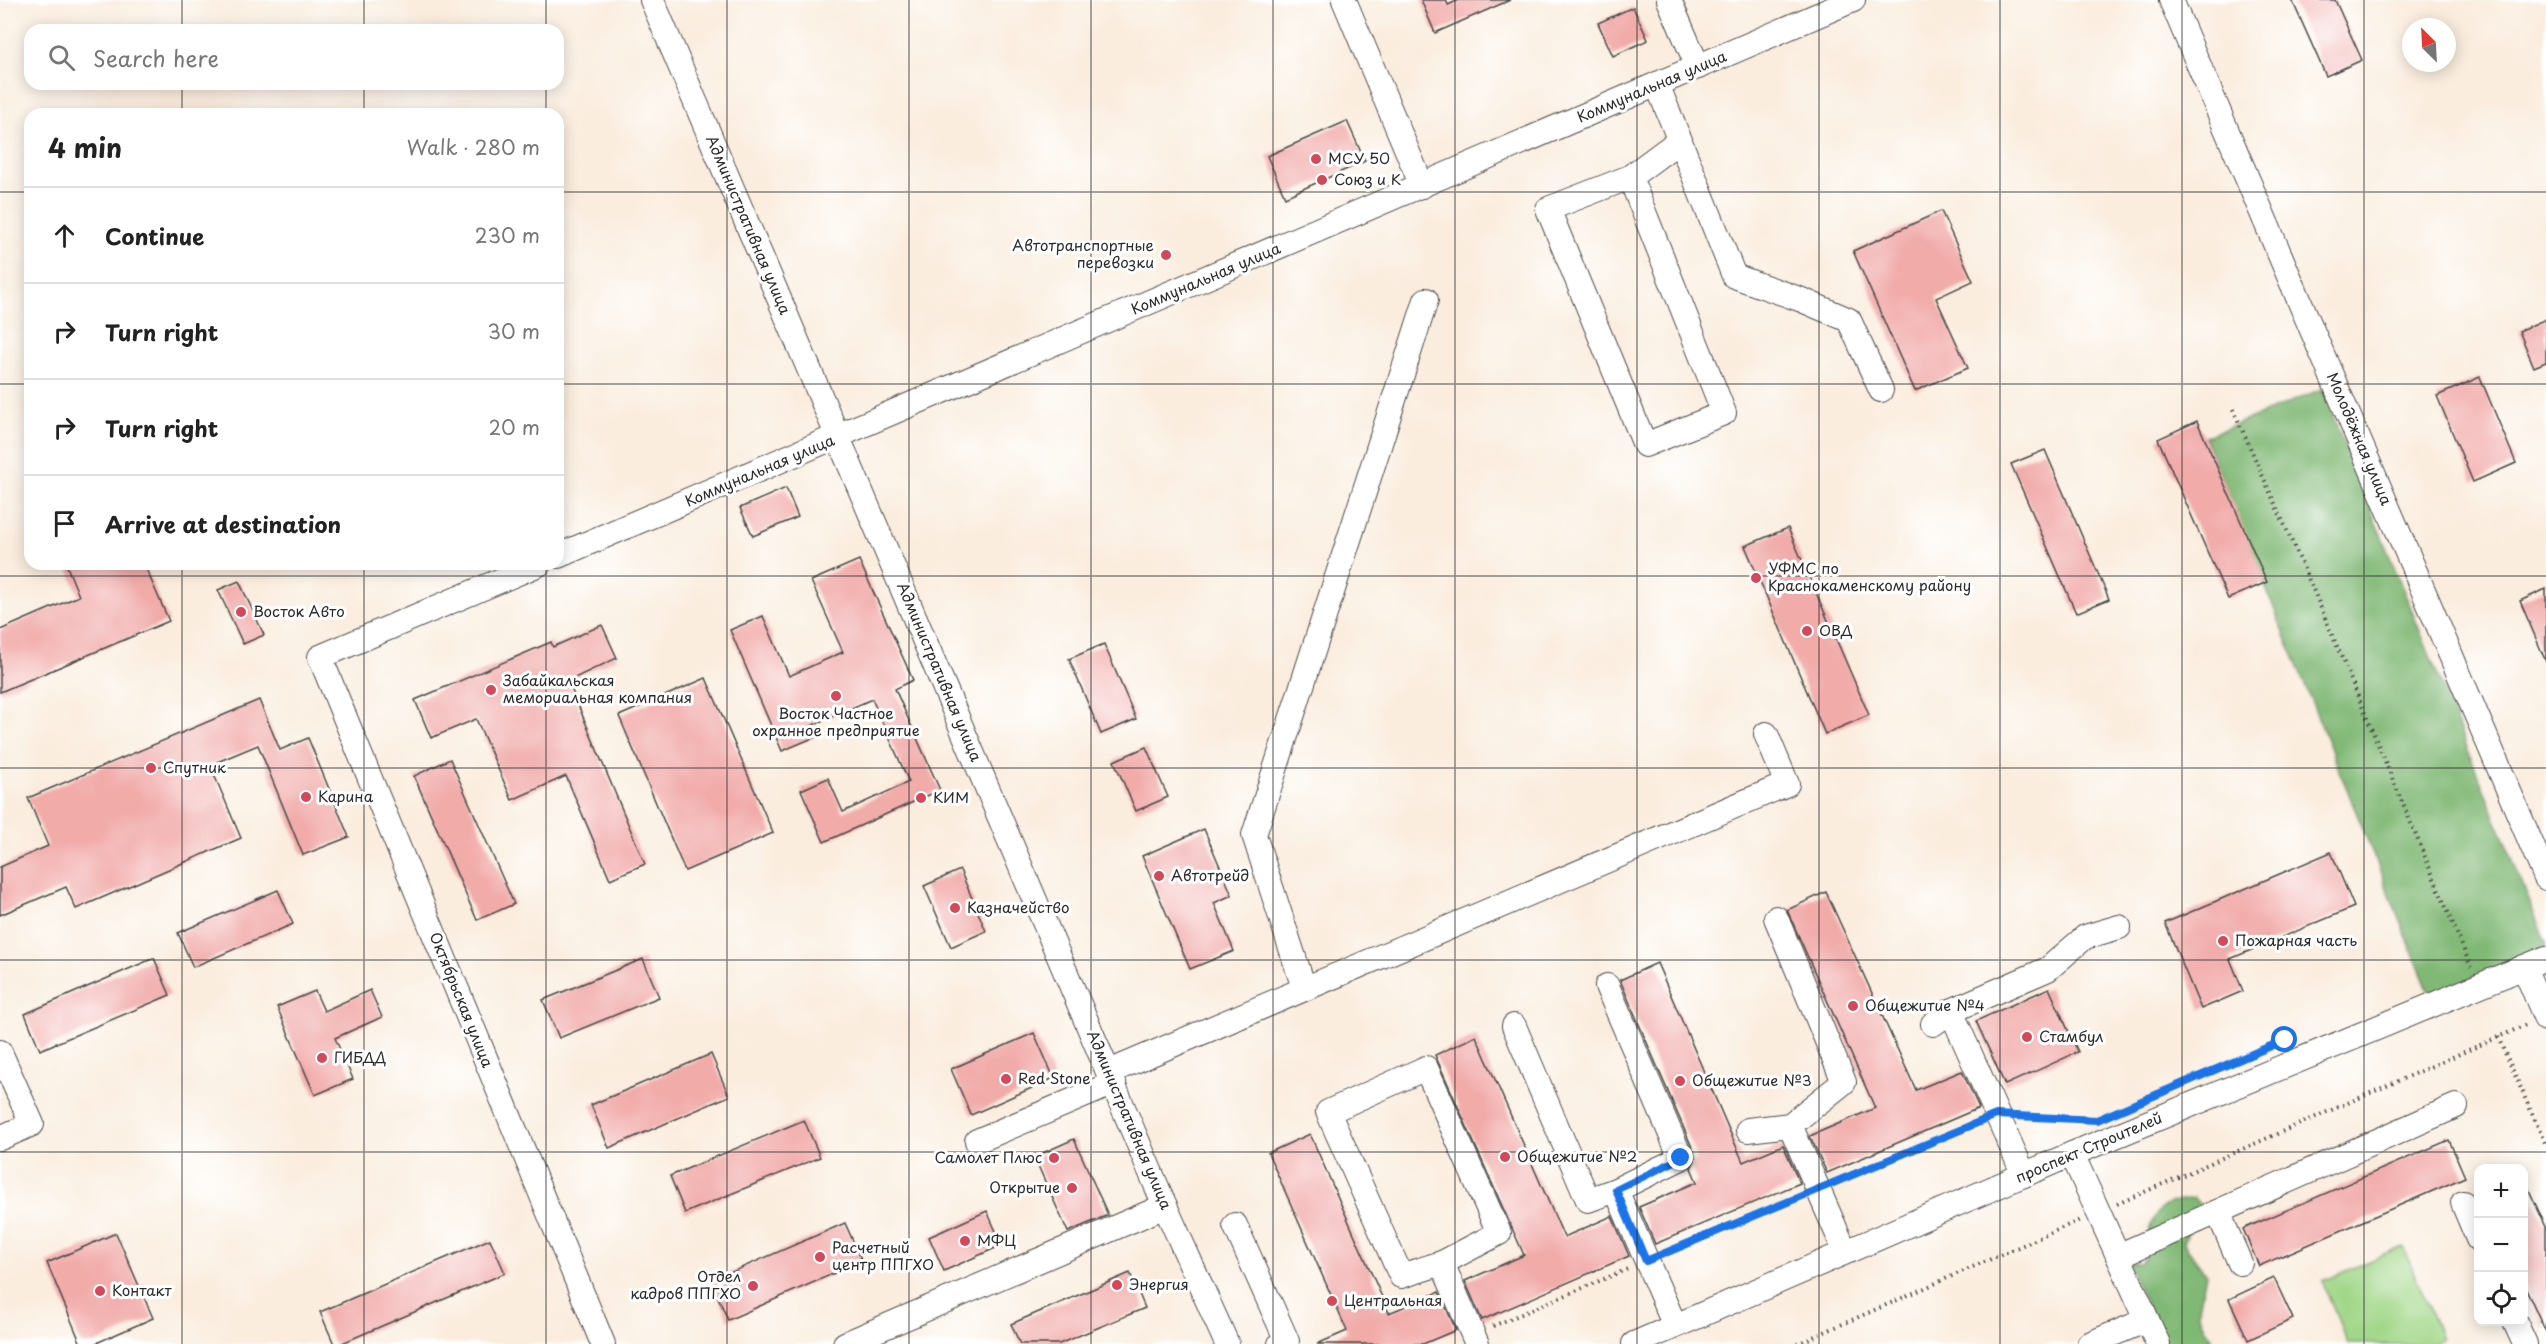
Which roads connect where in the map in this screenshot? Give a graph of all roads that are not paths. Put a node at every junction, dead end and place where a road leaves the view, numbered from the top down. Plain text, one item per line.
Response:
1 (652, 0) edge
2 (1344, 0) edge
3 (1669, 0) edge
4 (1853, 0) edge
5 (2171, 0) edge
6 (1698, 67) junction
7 (1657, 84) junction
8 (1680, 140) junction
9 (1630, 177) junction
10 (1422, 186) junction
11 (1426, 300) dead end
12 (1881, 390) dead end
13 (838, 437) junction
14 (564, 553) edge
15 (525, 570) edge
16 (1766, 734) dead end
17 (2546, 878) edge
18 (1776, 918) dead end
19 (2119, 927) dead end
20 (2546, 958) edge
21 (2524, 967) junction
22 (1607, 986) dead end
23 (1304, 988) junction
24 (2546, 1017) edge
25 (1514, 1026) dead end
26 (0, 1052) edge
27 (1112, 1078) junction
28 (2456, 1106) dead end
29 (1790, 1125) junction
30 (1748, 1130) dead end
31 (0, 1138) edge
32 (977, 1141) dead end
33 (2072, 1154) junction
34 (2024, 1175) junction
35 (1616, 1190) junction
36 (2463, 1203) dead end
37 (1165, 1206) junction
38 (2218, 1212) junction
39 (1235, 1225) dead end
40 (2474, 1229) edge
41 (1845, 1251) junction
42 (2118, 1256) junction
43 (1442, 1263) junction
44 (2240, 1263) dead end
45 (2147, 1320) junction
46 (1675, 1326) junction
47 (2517, 1326) edge
48 (1475, 1339) edge
49 (603, 1344) edge
50 (845, 1344) edge
51 (1227, 1344) edge
52 (1280, 1344) edge
53 (1634, 1344) edge
54 (2089, 1344) edge
55 (2158, 1344) edge
56 (2525, 1344) edge

1 - 13 street, Административная улица
2 - 10 street
3 - 6 street
4 - 6 street, Коммунальная улица
5 - 17 street, Молодёжная улица
6 - 7 street, Коммунальная улица
7 - 8 street
7 - 10 street, Коммунальная улица
8 - 9 street
8 - 12 street
9 - 9 street
10 - 13 street, Коммунальная улица
11 - 23 street
13 - 14 street, Коммунальная улица
13 - 27 street, Административная улица
15 - 49 street, Октябрьская улица
16 - 23 street
18 - 29 street
19 - 34 street
20 - 21 street, проспект Строителей
21 - 24 street
21 - 33 street, проспект Строителей
22 - 35 street
23 - 27 street
25 - 35 street
26 - 31 street
27 - 32 street
27 - 37 street, Административная улица
28 - 38 street
29 - 30 street
29 - 41 street
33 - 34 street, проспект Строителей
33 - 42 street
34 - 41 street, проспект Строителей
35 - 46 street
36 - 40 street
37 - 50 street
37 - 51 street, Административная улица
38 - 42 street
38 - 44 street
39 - 52 street
41 - 46 street, проспект Строителей
42 - 45 street
43 - 43 street
43 - 48 street
45 - 54 street
45 - 55 street
46 - 53 street, проспект Строителей
47 - 56 street

